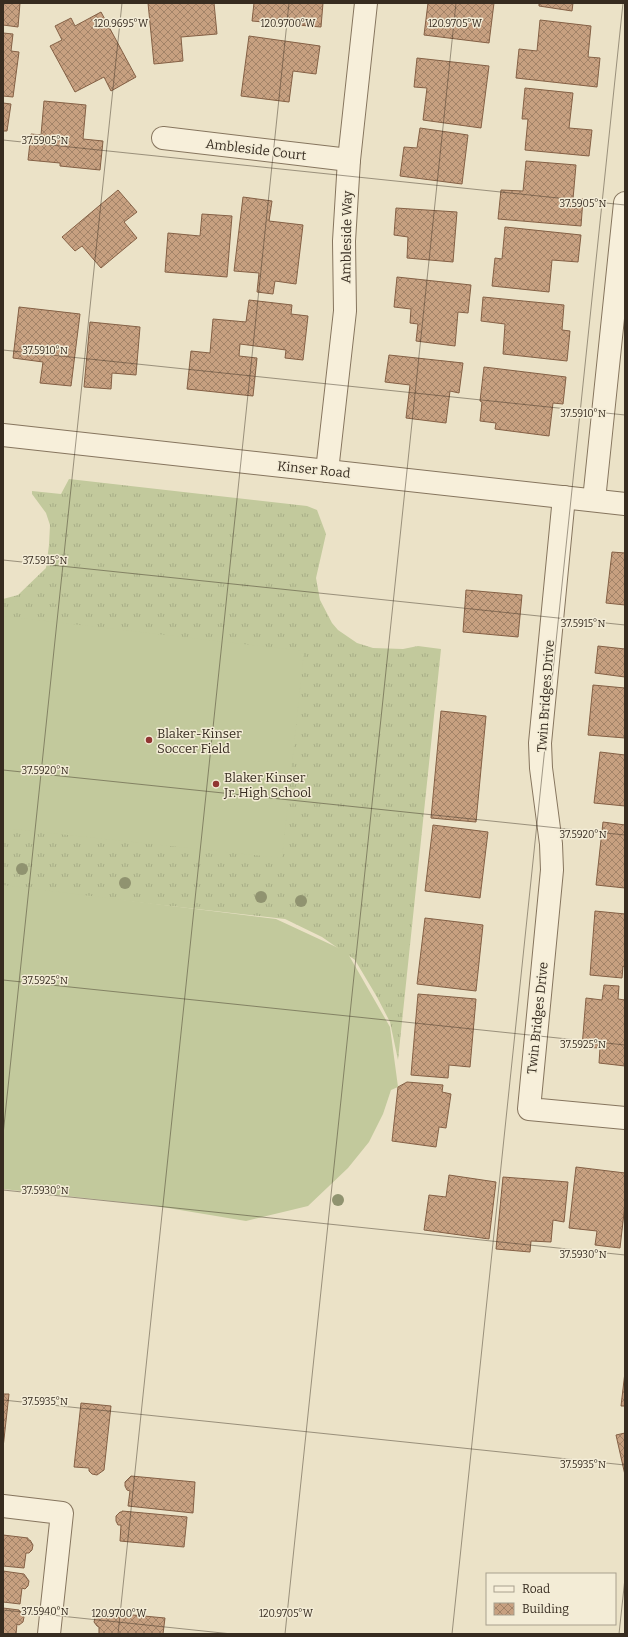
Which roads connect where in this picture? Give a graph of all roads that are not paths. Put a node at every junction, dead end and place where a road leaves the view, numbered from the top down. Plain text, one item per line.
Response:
1 (366, 3) edge
2 (163, 138) dead end
3 (348, 160) junction
4 (625, 203) edge
5 (3, 435) edge
6 (327, 471) junction
7 (564, 497) junction
8 (594, 500) junction
9 (625, 504) edge
10 (625, 1118) edge
11 (3, 1506) edge
12 (49, 1634) edge

1 - 3 street, Ambleside Way
2 - 3 street, Ambleside Court
3 - 6 street, Ambleside Way
4 - 8 street
5 - 6 street, Kinser Road
6 - 7 street, Kinser Road
7 - 8 street, Kinser Road
7 - 10 street, Twin Bridges Drive
8 - 9 street, Kinser Road
11 - 12 street

